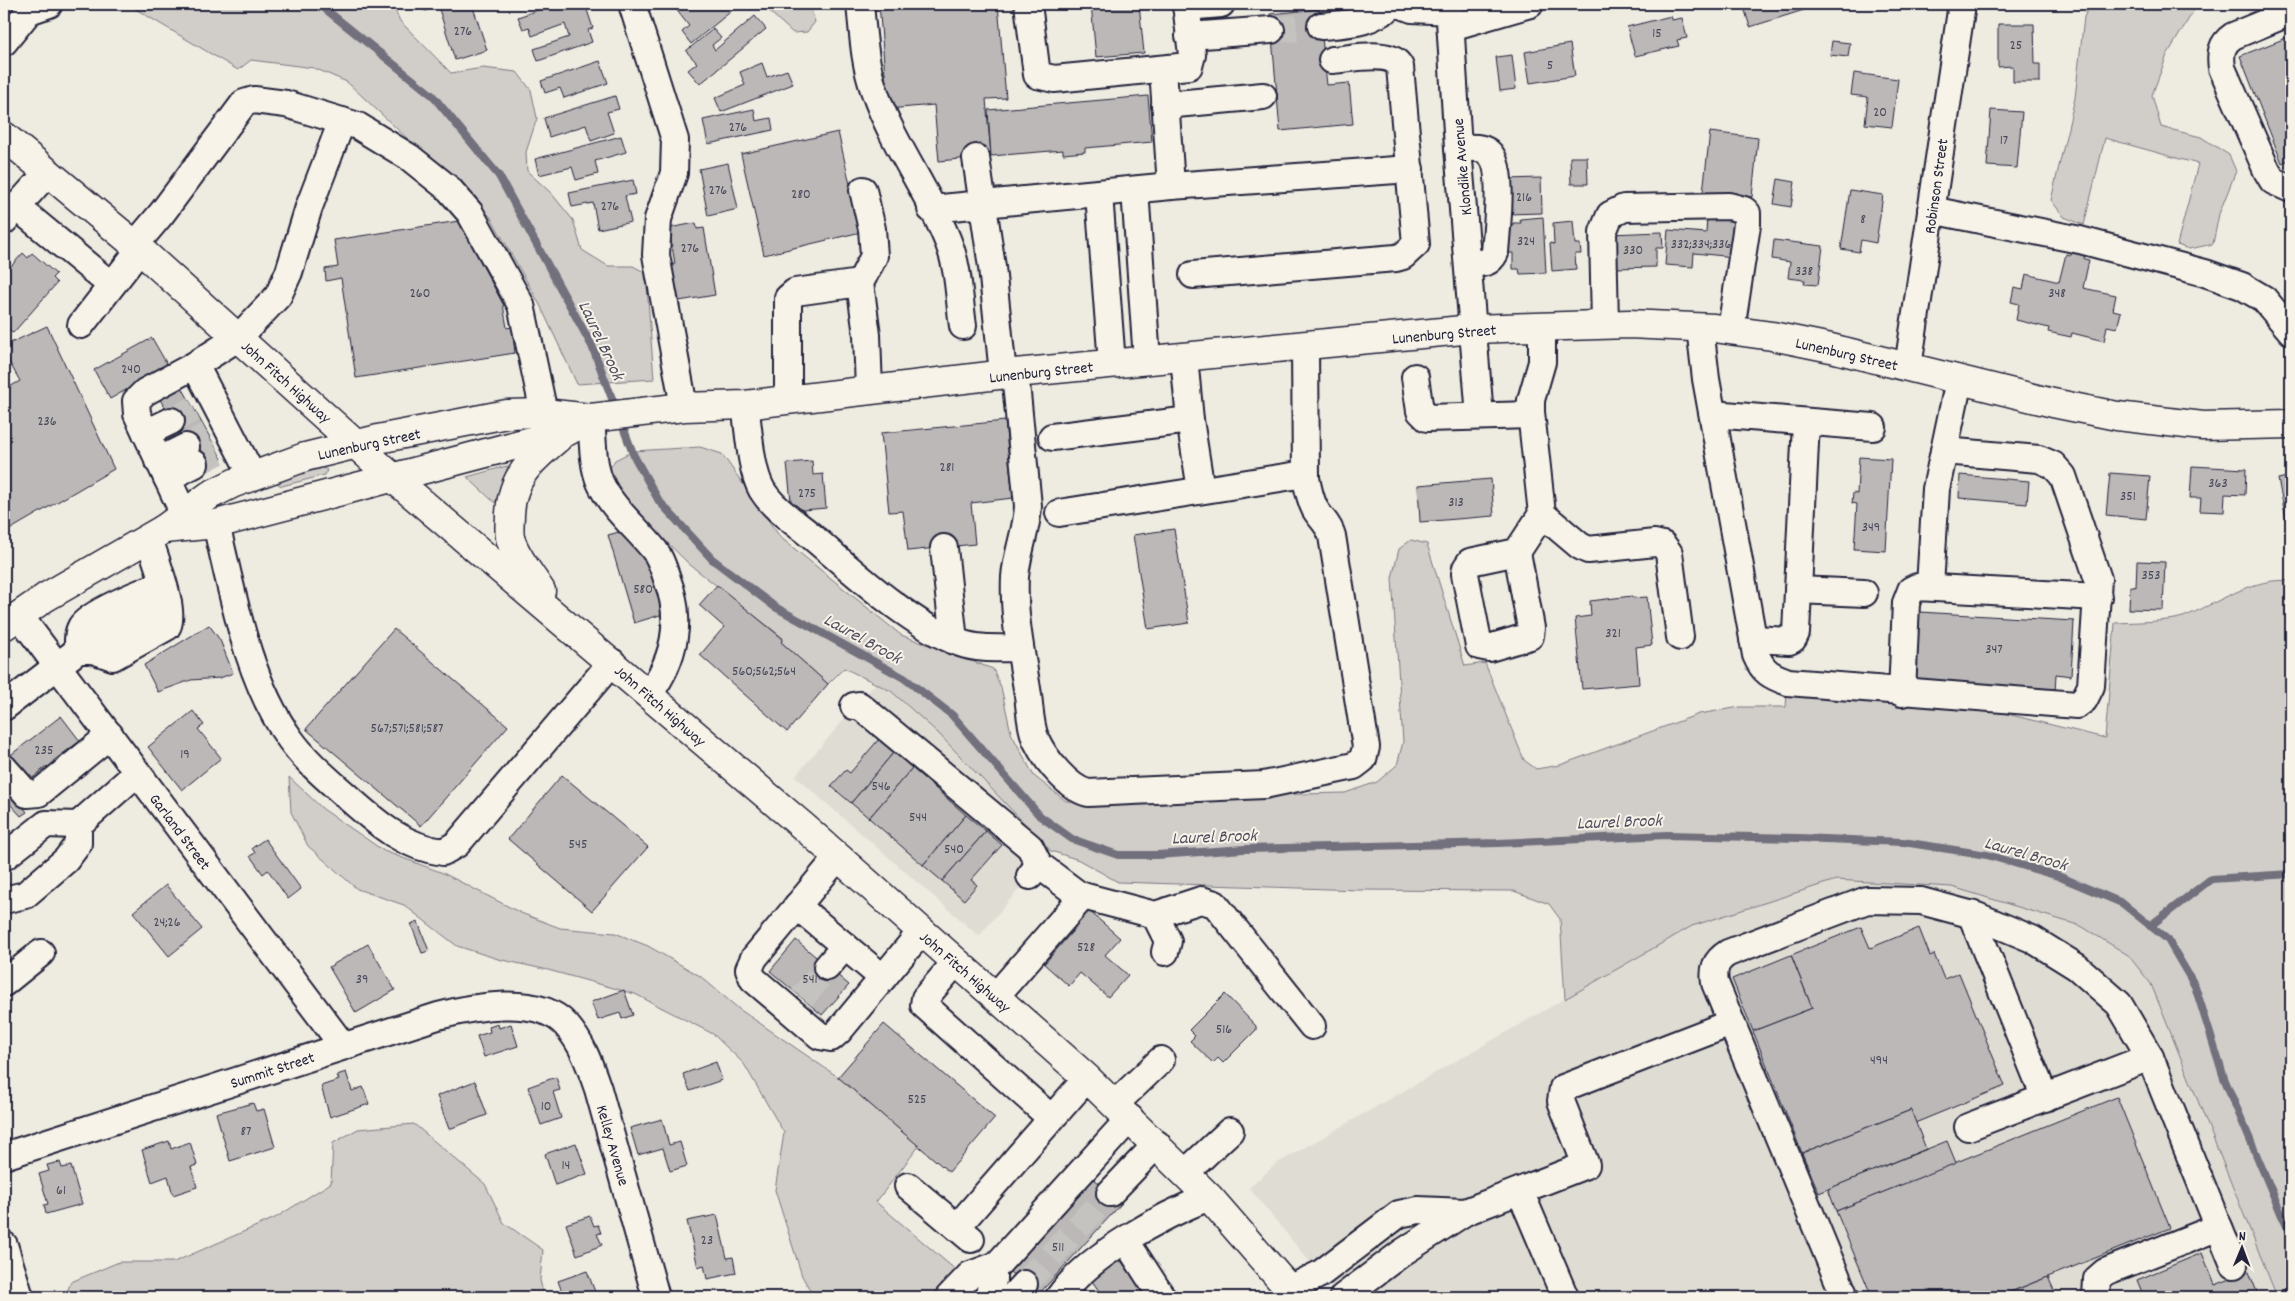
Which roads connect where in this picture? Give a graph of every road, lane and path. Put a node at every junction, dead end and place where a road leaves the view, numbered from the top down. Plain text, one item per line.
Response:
1 (49, 4) edge
2 (632, 4) edge
3 (860, 4) edge
4 (1028, 4) edge
5 (1222, 4) edge
6 (1395, 4) edge
7 (1399, 4) edge
8 (1530, 4) edge
9 (1962, 4) edge
10 (1186, 5) edge
11 (2291, 12) edge
12 (1450, 14) edge
13 (1321, 26) tunnel mouth
14 (1271, 30) tunnel mouth
15 (1189, 36) junction
16 (4, 40) edge
17 (1332, 60) dead end
18 (1163, 69) junction
19 (1263, 96) dead end
20 (1165, 105) junction
21 (342, 121) junction
22 (4, 136) edge
23 (1458, 148) junction
24 (976, 158) dead end
25 (1410, 169) junction
26 (48, 172) junction
27 (1171, 186) junction
28 (2291, 189) edge
29 (864, 190) dead end
30 (1134, 190) junction
31 (1099, 194) junction
32 (982, 205) junction
33 (931, 209) junction
34 (1931, 210) junction
35 (10, 214) edge
36 (137, 247) junction
37 (1469, 263) junction
38 (1193, 275) dead end
39 (860, 283) junction
40 (111, 285) junction
41 (1605, 324) junction
42 (81, 325) dead end
43 (962, 326) dead end
44 (1542, 327) junction
45 (1700, 327) junction
46 (1473, 329) junction
47 (1731, 330) junction
48 (2291, 331) edge
49 (239, 337) junction
50 (1305, 346) junction
51 (1184, 357) junction
52 (1147, 360) junction
53 (1112, 364) junction
54 (196, 365) junction
55 (1908, 367) junction
56 (1009, 374) junction
57 (1415, 377) dead end
58 (1959, 380) junction
59 (869, 390) junction
60 (788, 400) junction
61 (745, 405) junction
62 (684, 408) junction
63 (193, 410) junction
64 (544, 413) junction
65 (1713, 414) junction
66 (1531, 415) junction
67 (1480, 416) junction
68 (591, 418) junction
69 (1190, 420) junction
70 (1806, 422) junction
71 (2291, 424) edge
72 (1873, 427) dead end
73 (566, 432) junction
74 (146, 433) junction
75 (1052, 437) dead end
76 (357, 444) junction
77 (1944, 451) junction
78 (191, 455) tunnel mouth
79 (163, 470) junction
80 (1305, 474) junction
81 (252, 475) junction
82 (393, 478) junction
83 (1201, 490) junction
84 (1059, 513) dead end
85 (1542, 514) junction
86 (181, 526) junction
87 (944, 548) dead end
88 (1518, 552) dead end
89 (1930, 586) junction
90 (1798, 590) junction
91 (1864, 593) dead end
92 (2098, 597) junction
93 (557, 616) junction
94 (12, 620) edge
95 (1680, 637) dead end
96 (1753, 639) junction
97 (954, 641) junction
98 (1020, 648) junction
99 (612, 662) junction
100 (57, 667) junction
101 (1902, 692) junction
102 (649, 694) junction
103 (854, 706) dead end
104 (4, 707) edge
105 (110, 735) junction
106 (4, 768) edge
107 (137, 773) junction
108 (78, 825) junction
109 (4, 857) edge
110 (838, 857) junction
111 (1083, 896) junction
112 (4, 900) edge
113 (798, 906) junction
114 (1155, 914) junction
115 (1971, 914) junction
116 (921, 932) junction
117 (845, 946) junction
118 (1165, 952) dead end
119 (41, 953) dead end
120 (956, 963) junction
121 (827, 967) tunnel mouth
122 (883, 978) junction
123 (4, 982) edge
124 (995, 997) junction
125 (544, 1010) joint
126 (1731, 1023) junction
127 (1312, 1026) dead end
128 (342, 1046) junction
129 (2150, 1057) junction
130 (1161, 1060) dead end
131 (1087, 1078) junction
132 (2045, 1098) junction
133 (1123, 1111) junction
134 (1051, 1118) junction
135 (1968, 1127) dead end
136 (1230, 1131) dead end
137 (1157, 1144) junction
138 (4, 1156) edge
139 (1185, 1173) junction
140 (908, 1186) dead end
141 (1520, 1191) junction
142 (1110, 1193) tunnel mouth
143 (1209, 1197) junction
144 (1465, 1212) junction
145 (2219, 1227) junction
146 (1126, 1241) junction
147 (4, 1245) edge
148 (2234, 1264) dead end
149 (993, 1268) junction
150 (1293, 1293) edge
151 (20, 1297) edge
152 (656, 1297) edge
153 (949, 1297) edge
154 (969, 1297) edge
155 (988, 1297) edge
156 (1059, 1297) edge
157 (1162, 1297) edge
158 (1344, 1297) edge
159 (1565, 1297) edge
160 (1845, 1297) edge
161 (2096, 1297) edge

1 - 16 street
2 - 62 street
3 - 33 street
4 - 18 street
5 - 10 street
6 - 13 street
7 - 12 street
8 - 12 street
9 - 34 street, Robinson Street
10 - 15 street
11 - 28 street
12 - 23 street, Klondike Avenue
14 - 15 street
15 - 18 street
17 - 25 street
18 - 20 street
19 - 20 street
20 - 27 street
21 - 36 street
21 - 49 street
21 - 64 street
22 - 26 main road, John Fitch Highway
23 - 37 street, Klondike Avenue
23 - 37 street
24 - 32 street
25 - 27 street
25 - 38 street
26 - 35 street
26 - 36 main road, John Fitch Highway
27 - 30 street
29 - 39 street
30 - 31 street
30 - 52 street
31 - 32 street
31 - 53 street
32 - 33 street
32 - 56 street
33 - 43 street
34 - 48 street
34 - 55 street, Robinson Street
35 - 40 street
36 - 40 street
36 - 49 main road, John Fitch Highway
37 - 46 street, Klondike Avenue
39 - 59 street
39 - 60 street
40 - 42 street
41 - 44 main road, Lunenburg Street
41 - 45 main road, Lunenburg Street
41 - 47 street
44 - 46 main road, Lunenburg Street
44 - 66 street
45 - 47 main road, Lunenburg Street
45 - 65 street
46 - 50 main road, Lunenburg Street
46 - 67 street, Klondike Avenue
47 - 55 main road, Lunenburg Street
49 - 54 street
49 - 76 main road, John Fitch Highway
50 - 51 main road, Lunenburg Street
50 - 80 street
51 - 52 main road, Lunenburg Street
51 - 69 street
52 - 53 main road, Lunenburg Street
53 - 56 main road, Lunenburg Street
54 - 63 street
54 - 74 street
55 - 58 main road, Lunenburg Street
56 - 59 main road, Lunenburg Street
56 - 98 street
57 - 67 street
58 - 71 main road, Lunenburg Street
58 - 77 street
59 - 60 main road, Lunenburg Street
60 - 61 main road, Lunenburg Street
61 - 62 main road, Lunenburg Street
61 - 97 street
62 - 68 main road, Lunenburg Street
63 - 74 street
63 - 81 street
64 - 68 main road, Lunenburg Street
64 - 76 main road, Lunenburg Street
65 - 70 street
65 - 96 street
66 - 67 street
66 - 85 street
68 - 73 main road, Lunenburg Street
68 - 102 street
69 - 75 street
69 - 83 street
70 - 72 street
70 - 90 street
73 - 82 main road, Lunenburg Street
73 - 93 main road
74 - 79 street
76 - 81 main road, Lunenburg Street
76 - 82 main road, John Fitch Highway
77 - 89 street
77 - 92 street
78 - 79 street
79 - 86 street
80 - 83 street
80 - 98 street
81 - 86 main road, Lunenburg Street
82 - 86 main road, Lunenburg Street
82 - 93 main road, John Fitch Highway
83 - 84 street
85 - 88 street
85 - 95 street
86 - 94 main road, Lunenburg Street
86 - 99 street
86 - 100 street
87 - 97 street
89 - 92 street
89 - 101 street
90 - 91 street
90 - 96 street
92 - 101 street
93 - 99 main road, John Fitch Highway
94 - 100 street, Garland Street
96 - 101 street
97 - 98 street
99 - 102 main road, John Fitch Highway
100 - 104 street
100 - 105 street, Garland Street
102 - 110 main road, John Fitch Highway
103 - 111 street
105 - 106 street
105 - 107 street, Garland Street
107 - 108 street
107 - 128 street, Garland Street
108 - 109 street
108 - 112 street
110 - 113 street
110 - 116 main road, John Fitch Highway
111 - 114 street
111 - 124 street
113 - 117 street
113 - 122 street
114 - 118 street
114 - 127 street
115 - 126 street
115 - 129 street
115 - 132 street
116 - 120 main road, John Fitch Highway
116 - 122 street
117 - 121 street
117 - 122 street
119 - 123 street
120 - 124 main road, John Fitch Highway
120 - 134 street
124 - 131 main road, John Fitch Highway
125 - 128 street, Summit Street
125 - 152 street, Kelley Avenue
126 - 141 street
126 - 160 street
128 - 138 street, Summit Street
129 - 132 street
129 - 145 street
130 - 133 street
131 - 133 main road, John Fitch Highway
131 - 134 street
132 - 135 street
133 - 137 main road, John Fitch Highway
133 - 149 street
134 - 140 street
136 - 139 street
137 - 139 main road, John Fitch Highway
137 - 142 street
139 - 143 main road, John Fitch Highway
141 - 144 street
141 - 159 street
143 - 146 street
143 - 150 main road, John Fitch Highway
144 - 150 street
144 - 158 street
145 - 148 street
145 - 161 street
146 - 156 street
146 - 157 street
147 - 151 street
149 - 153 street
149 - 154 street
149 - 155 street

